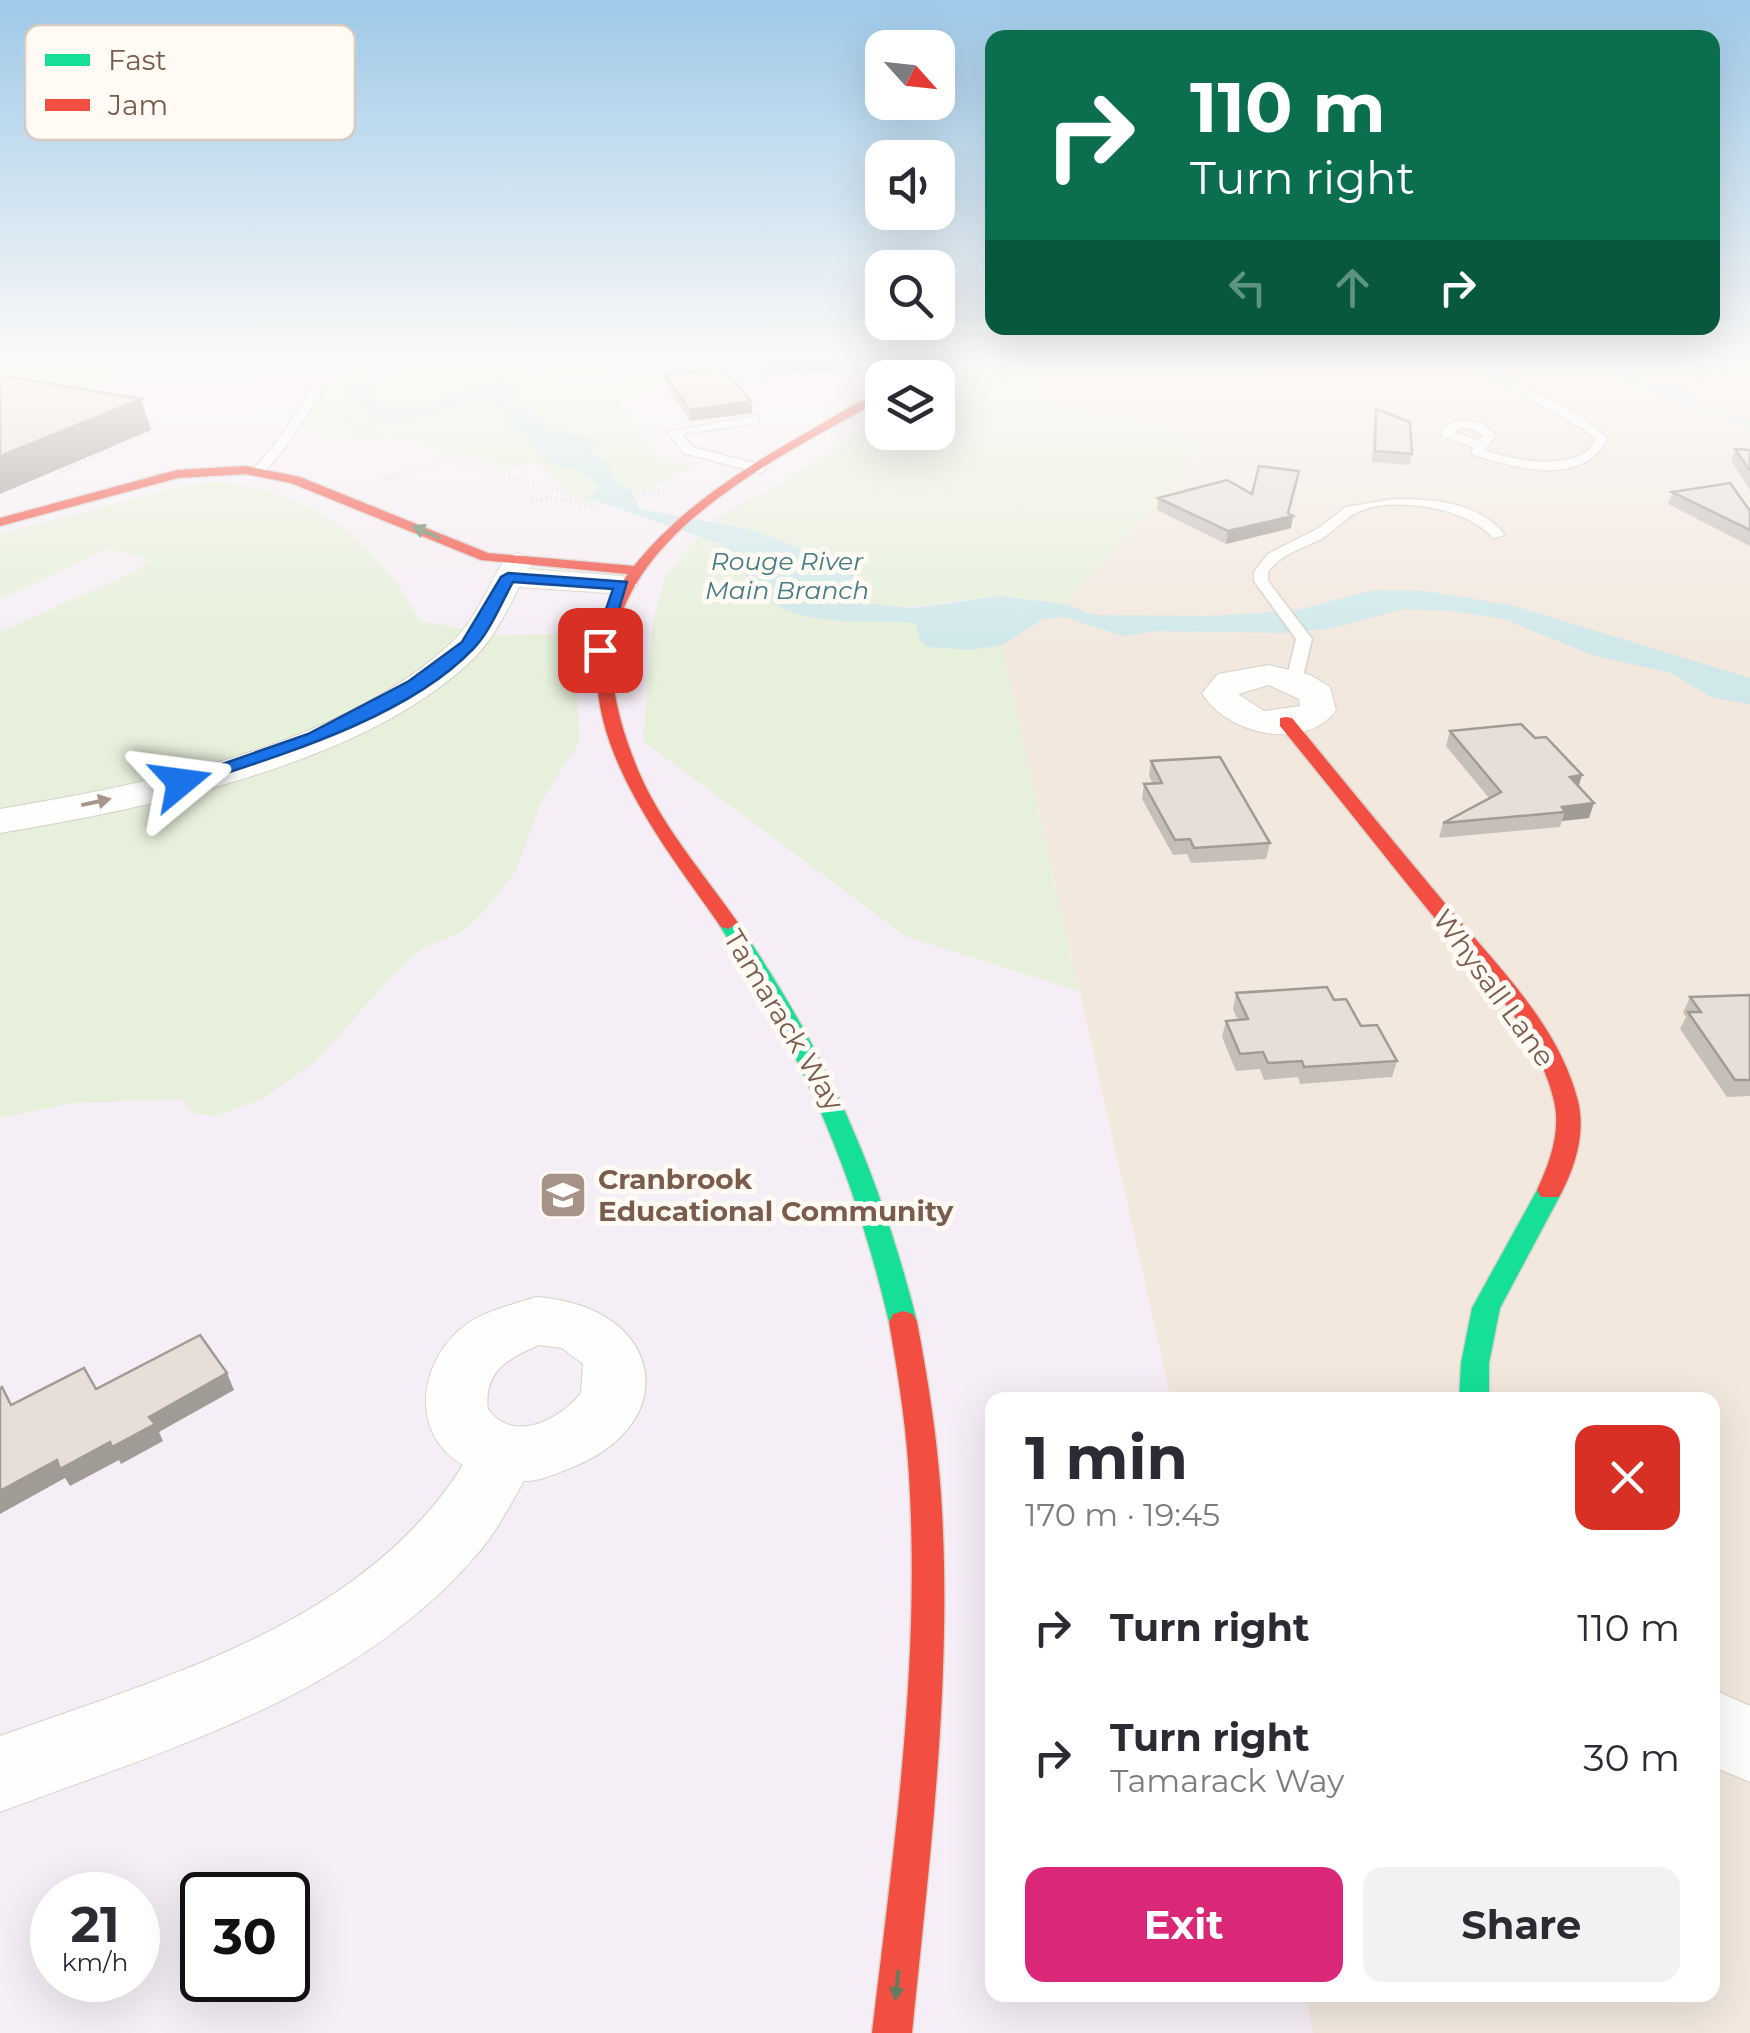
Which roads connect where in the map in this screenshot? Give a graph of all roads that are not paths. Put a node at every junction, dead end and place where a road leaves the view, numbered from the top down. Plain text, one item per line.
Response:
1 (275, 457) edge
2 (714, 457) edge
3 (780, 457) edge
4 (1490, 457) edge
5 (1588, 457) edge
6 (760, 469) junction
7 (258, 471) junction
8 (0, 522) edge
9 (1498, 535) dead end
10 (513, 569) junction
11 (627, 577) junction
12 (1294, 681) junction
13 (1286, 722) junction
14 (0, 821) edge
15 (1474, 1392) edge
16 (506, 1453) dead end
17 (1720, 1730) edge
18 (1750, 1745) edge
19 (0, 1774) edge
20 (909, 1867) junction
21 (892, 2033) edge
22 (928, 2033) edge

1 - 7 lane
2 - 6 lane
3 - 6 street, Tamarack Way
4 - 5 lane
6 - 11 street, Tamarack Way
7 - 8 street
10 -> 7 street
9 - 12 lane
10 - 11 street
14 -> 10 street
11 - 20 street, Tamarack Way
12 - 13 street
12 - 13 street
13 - 15 street, Whysall Lane
16 - 19 street
17 - 18 street
20 -> 21 street, Tamarack Way
20 - 22 street, Tamarack Way

